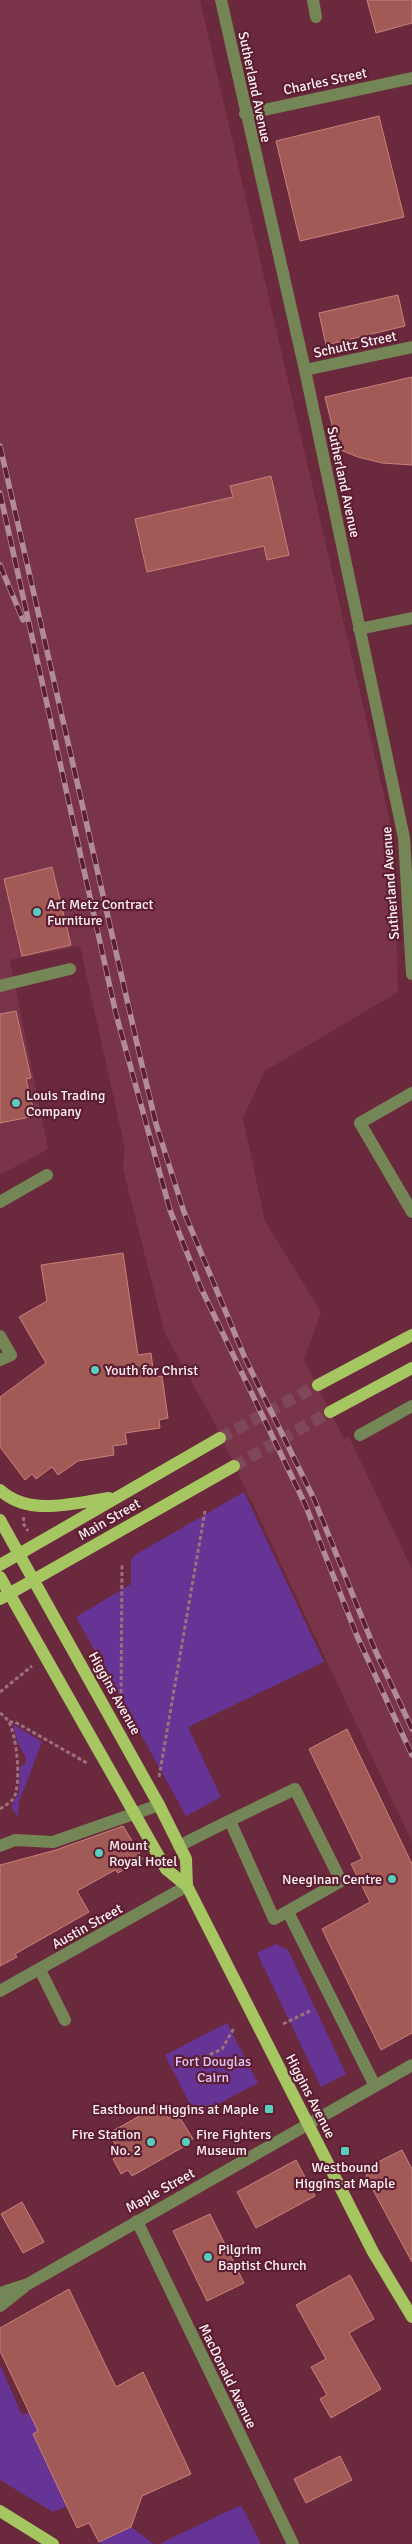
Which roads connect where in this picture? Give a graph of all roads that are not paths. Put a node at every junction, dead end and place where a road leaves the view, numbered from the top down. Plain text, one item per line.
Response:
1 (221, 0) edge
2 (313, 0) edge
3 (316, 17) dead end
4 (412, 78) edge
5 (245, 114) junction
6 (412, 347) edge
7 (305, 370) junction
8 (412, 618) edge
9 (359, 629) junction
10 (70, 969) dead end
11 (411, 970) edge
12 (0, 986) edge
13 (412, 1093) edge
14 (47, 1175) dead end
15 (0, 1202) edge
16 (412, 1212) edge
17 (0, 1336) edge
18 (412, 1336) edge
19 (0, 1360) edge
20 (412, 1368) edge
21 (318, 1385) tunnel mouth
22 (412, 1406) edge
23 (330, 1412) tunnel mouth
24 (360, 1435) dead end
25 (220, 1438) tunnel mouth
26 (234, 1466) tunnel mouth
27 (0, 1490) edge
28 (116, 1497) junction
29 (0, 1520) edge
30 (19, 1554) junction
31 (0, 1565) edge
32 (0, 1577) edge
33 (34, 1579) junction
34 (5, 1596) edge
35 (159, 1805) junction
36 (135, 1813) junction
37 (230, 1821) junction
38 (0, 1846) edge
39 (179, 1846) junction
40 (187, 1886) junction
41 (288, 1912) junction
42 (40, 1970) junction
43 (0, 1991) edge
44 (65, 2020) dead end
45 (412, 2065) edge
46 (375, 2086) junction
47 (308, 2124) junction
48 (137, 2221) junction
49 (28, 2284) junction
50 (0, 2293) edge
51 (0, 2306) edge
52 (412, 2317) edge
53 (0, 2511) edge
54 (54, 2544) edge
55 (293, 2544) edge

1 - 5 street, Sutherland Avenue
2 - 3 street
4 - 5 street, Charles Street
5 - 7 street, Sutherland Avenue
6 - 7 street, Schultz Street
7 - 9 street, Sutherland Avenue
8 - 9 street
9 - 11 street, Sutherland Avenue
10 - 12 street
13 - 16 street
14 - 15 street
17 - 19 street
18 - 21 main road
20 - 23 main road
22 - 24 street
25 - 28 main road, Main Street
26 - 33 main road, Main Street
27 - 28 main road
28 - 30 main road, Main Street
29 - 30 main road, Higgins Avenue
30 - 31 main road, Main Street
30 - 33 main road, Higgins Avenue
32 - 34 main road, Higgins Avenue
33 - 34 main road, Main Street
33 - 35 main road, Higgins Avenue
34 - 36 main road, Higgins Avenue
35 - 36 street
35 - 39 main road, Higgins Avenue
36 - 38 street
36 - 40 main road, Higgins Avenue
37 - 39 street
37 - 41 street
37 - 41 street
39 - 40 main road, Higgins Avenue
40 - 42 street, Austin Street
40 - 47 main road, Higgins Avenue
41 - 46 street
42 - 43 street, Austin Street
42 - 44 street
45 - 46 street, Maple Street
46 - 47 street, Maple Street
47 - 48 street, Maple Street
47 - 52 main road, Higgins Avenue
48 - 49 street, Maple Street
48 - 55 street, MacDonald Avenue
49 - 50 street, Maple Street
49 - 51 street, Maple Street
53 - 54 main road

